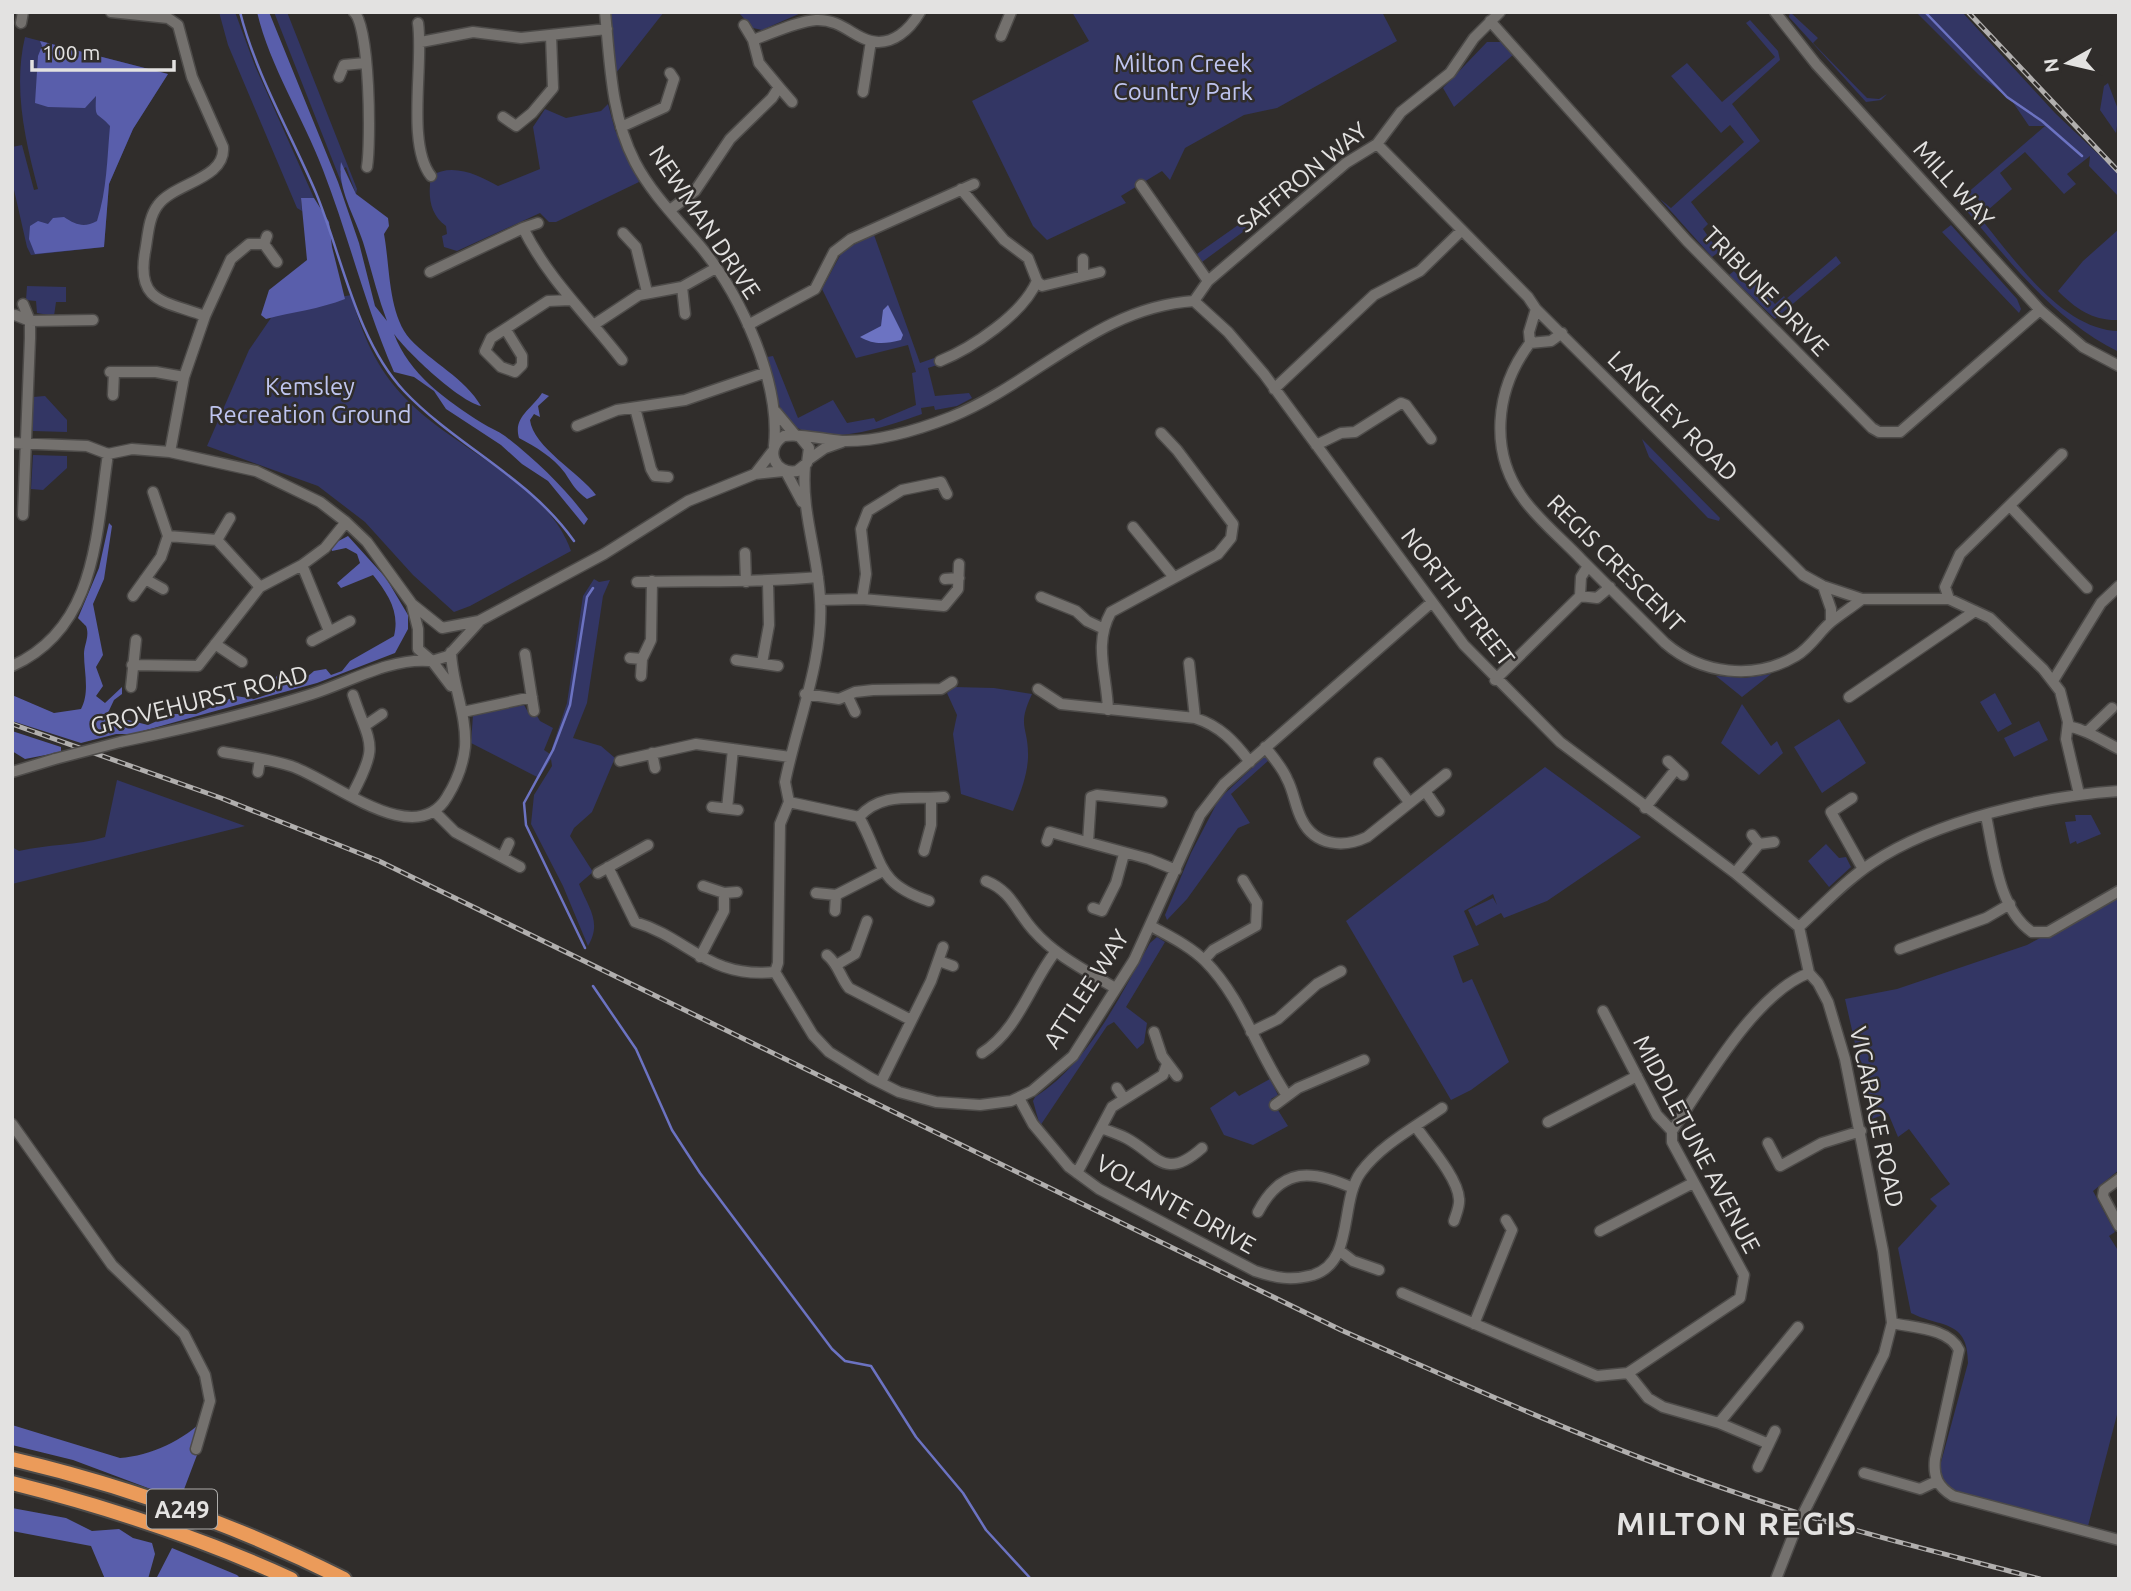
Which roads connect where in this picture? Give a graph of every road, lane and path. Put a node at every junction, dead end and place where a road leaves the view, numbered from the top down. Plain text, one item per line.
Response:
1 (111, 12) edge
2 (354, 12) edge
3 (605, 12) edge
4 (920, 12) edge
5 (1011, 12) edge
6 (1500, 12) edge
7 (1775, 12) edge
8 (1490, 21) junction
9 (418, 23) dead end
10 (744, 25) dead end
11 (607, 29) junction
12 (551, 36) junction
13 (1001, 36) dead end
14 (753, 40) junction
15 (872, 41) junction
16 (421, 42) junction
17 (365, 63) junction
18 (670, 72) dead end
19 (339, 76) dead end
20 (779, 87) junction
21 (863, 92) dead end
22 (792, 102) dead end
23 (503, 117) dead end
24 (621, 127) junction
25 (1377, 145) junction
26 (367, 167) dead end
27 (431, 176) dead end
28 (974, 184) dead end
29 (1141, 185) dead end
30 (961, 189) junction
31 (670, 210) junction
32 (538, 223) dead end
33 (523, 228) junction
34 (1462, 230) junction
35 (623, 233) dead end
36 (1083, 259) dead end
37 (277, 262) dead end
38 (716, 268) junction
39 (430, 272) dead end
40 (1100, 272) dead end
41 (1083, 275) junction
42 (1037, 281) junction
43 (1208, 281) junction
44 (682, 287) junction
45 (647, 292) junction
46 (570, 300) junction
47 (1194, 301) junction
48 (23, 304) dead end
49 (1536, 309) junction
50 (2040, 310) junction
51 (685, 314) dead end
52 (15, 315) dead end
53 (205, 316) junction
54 (93, 320) dead end
55 (30, 321) junction
56 (594, 324) junction
57 (748, 325) junction
58 (506, 330) dead end
59 (1562, 333) junction
60 (1530, 342) junction
61 (622, 360) dead end
62 (940, 361) dead end
63 (2119, 366) edge
64 (764, 373) junction
65 (184, 377) junction
66 (1274, 389) junction
67 (113, 395) dead end
68 (635, 408) junction
69 (776, 411) junction
70 (577, 426) dead end
71 (1161, 433) dead end
72 (798, 437) junction
73 (1431, 439) dead end
74 (846, 441) junction
75 (12, 443) edge
76 (27, 444) junction
77 (1316, 445) junction
78 (773, 449) junction
79 (170, 452) junction
80 (108, 454) junction
81 (2062, 454) dead end
82 (807, 463) junction
83 (785, 471) junction
84 (755, 474) junction
85 (668, 477) dead end
86 (153, 492) dead end
87 (947, 494) dead end
88 (2010, 506) junction
89 (805, 509) junction
90 (23, 515) dead end
91 (230, 518) dead end
92 (346, 522) junction
93 (1133, 527) dead end
94 (168, 536) junction
95 (217, 540) junction
96 (745, 554) dead end
97 (959, 564) dead end
98 (302, 565) junction
99 (1588, 566) junction
100 (1172, 576) junction
101 (818, 577) junction
102 (959, 578) junction
103 (145, 579) junction
104 (945, 579) dead end
105 (637, 582) dead end
106 (652, 582) junction
107 (746, 582) junction
108 (768, 582) junction
109 (1824, 586) junction
110 (2119, 586) edge
111 (260, 587) junction
112 (1610, 587) junction
113 (2087, 588) dead end
114 (163, 589) dead end
115 (133, 596) dead end
116 (1580, 596) junction
117 (1041, 597) dead end
118 (862, 599) junction
119 (1862, 599) junction
120 (820, 600) junction
121 (1949, 600) junction
122 (1432, 602) junction
123 (412, 604) junction
124 (1975, 611) junction
125 (350, 621) dead end
126 (479, 621) junction
127 (1830, 622) junction
128 (441, 627) junction
129 (1102, 628) junction
130 (329, 631) junction
131 (136, 640) dead end
132 (312, 641) dead end
133 (418, 641) junction
134 (215, 644) junction
135 (452, 650) junction
136 (525, 654) dead end
137 (630, 658) dead end
138 (642, 659) junction
139 (736, 660) dead end
140 (430, 661) junction
141 (242, 662) dead end
142 (394, 663) junction
143 (762, 663) junction
144 (1188, 663) dead end
145 (132, 665) junction
146 (12, 666) edge
147 (778, 666) dead end
148 (641, 676) dead end
149 (1495, 680) junction
150 (2053, 681) junction
151 (952, 682) dead end
152 (131, 687) dead end
153 (1038, 690) dead end
154 (806, 694) junction
155 (354, 695) dead end
156 (458, 695) junction
157 (532, 697) junction
158 (848, 697) junction
159 (1849, 697) dead end
160 (2112, 708) dead end
161 (1108, 710) junction
162 (534, 711) dead end
163 (463, 712) junction
164 (855, 712) dead end
165 (382, 714) dead end
166 (1195, 718) junction
167 (366, 725) junction
168 (2068, 726) junction
169 (2088, 731) junction
170 (1265, 747) junction
171 (733, 749) junction
172 (2119, 749) edge
173 (223, 752) dead end
174 (652, 753) junction
175 (790, 757) junction
176 (260, 759) junction
177 (620, 761) dead end
178 (1668, 761) dead end
179 (1250, 762) junction
180 (1379, 762) dead end
181 (655, 768) dead end
182 (12, 772) edge
183 (258, 772) dead end
184 (1446, 774) dead end
185 (1425, 791) junction
186 (2119, 791) edge
187 (2079, 794) junction
188 (352, 795) junction
189 (944, 797) dead end
190 (930, 799) junction
191 (1853, 799) dead end
192 (789, 802) junction
193 (1162, 802) dead end
194 (1409, 802) junction
195 (712, 807) dead end
196 (1645, 808) junction
197 (727, 809) junction
198 (738, 810) dead end
199 (1438, 811) dead end
200 (436, 813) junction
201 (1986, 816) junction
202 (859, 817) junction
203 (1047, 841) dead end
204 (1087, 842) junction
205 (1774, 842) dead end
206 (509, 843) dead end
207 (648, 845) dead end
208 (924, 850) dead end
209 (1124, 854) junction
210 (503, 856) junction
211 (520, 867) dead end
212 (608, 867) junction
213 (1863, 869) junction
214 (884, 870) junction
215 (1176, 870) junction
216 (598, 873) dead end
217 (1735, 873) junction
218 (1243, 880) dead end
219 (986, 881) dead end
220 (703, 886) dead end
221 (2119, 891) edge
222 (737, 892) dead end
223 (724, 893) junction
224 (816, 893) dead end
225 (836, 895) junction
226 (929, 901) dead end
227 (2010, 904) junction
228 (1093, 908) dead end
229 (835, 911) dead end
230 (867, 921) dead end
231 (1151, 926) junction
232 (1799, 927) junction
233 (943, 947) dead end
234 (1900, 949) dead end
235 (1056, 951) junction
236 (828, 955) dead end
237 (700, 957) junction
238 (1204, 960) junction
239 (939, 961) junction
240 (838, 964) junction
241 (953, 966) dead end
242 (1341, 971) dead end
243 (775, 972) junction
244 (1809, 973) junction
245 (1115, 988) junction
246 (1603, 1011) dead end
247 (911, 1020) junction
248 (1154, 1032) dead end
249 (1251, 1032) junction
250 (982, 1052) dead end
251 (1364, 1060) dead end
252 (1167, 1064) junction
253 (1177, 1076) dead end
254 (1637, 1076) junction
255 (881, 1082) junction
256 (1286, 1094) junction
257 (1019, 1098) junction
258 (1275, 1105) dead end
259 (1442, 1108) dead end
260 (1548, 1122) dead end
261 (12, 1124) edge
262 (1416, 1127) junction
263 (1101, 1128) junction
264 (1672, 1132) junction
265 (1861, 1132) junction
266 (1768, 1143) dead end
267 (1202, 1148) dead end
268 (1077, 1173) junction
269 (2119, 1179) edge
270 (1693, 1183) junction
271 (1353, 1188) junction
272 (1258, 1212) dead end
273 (1454, 1220) dead end
274 (1506, 1220) dead end
275 (2119, 1226) edge
276 (1600, 1231) dead end
277 (1340, 1251) junction
278 (1379, 1270) dead end
279 (1402, 1293) dead end
280 (1892, 1323) junction
281 (1474, 1324) junction
282 (1798, 1327) dead end
283 (1628, 1373) junction
284 (1719, 1423) junction
285 (1775, 1431) dead end
286 (1769, 1444) junction
287 (196, 1449) dead end
288 (12, 1459) edge
289 (1758, 1467) dead end
290 (1865, 1472) dead end
291 (1937, 1481) junction
292 (12, 1483) edge
293 (2119, 1540) edge
294 (292, 1579) edge
295 (344, 1579) edge
296 (1776, 1579) edge

1 - 53 street
2 - 17 street
3 - 11 street, NEWMAN DRIVE
4 - 15 street
5 - 13 street
6 - 8 street
7 - 50 street, MILL WAY
8 - 25 street, SAFFRON WAY
8 - 50 street, TRIBUNE DRIVE
9 - 16 street
10 - 14 street
11 - 12 street
11 - 24 street, NEWMAN DRIVE
12 - 16 street
12 - 23 street
14 - 15 street
14 - 20 street
15 - 21 street
16 - 27 street
17 - 19 street
17 - 26 street
18 - 24 street
20 - 22 street
20 - 31 street
24 - 31 street, NEWMAN DRIVE
25 - 34 street, LANGLEY ROAD
25 - 43 street, SAFFRON WAY
28 - 30 street
29 - 43 street
30 - 42 street
30 - 57 street
31 - 38 street, NEWMAN DRIVE
32 - 33 street
33 - 39 street
33 - 46 street
34 - 49 street, LANGLEY ROAD
34 - 66 street
35 - 45 street
36 - 41 street
37 - 53 street
38 - 44 street
38 - 57 street, NEWMAN DRIVE
40 - 41 street
41 - 42 street
42 - 62 street
43 - 47 street, SAFFRON WAY
44 - 45 street
44 - 51 street
45 - 56 street
46 - 56 street
46 - 58 street
47 - 66 street, NORTH STREET
47 - 74 street
48 - 55 street
49 - 59 street, LANGLEY ROAD
49 - 60 street, REGIS CRESCENT
50 - 63 street, MILL WAY
52 - 55 street
53 - 65 street
54 - 55 street
55 - 76 street
56 - 61 street
57 - 64 street, NEWMAN DRIVE
59 - 60 street
59 - 109 street, LANGLEY ROAD
60 - 99 street, REGIS CRESCENT
64 - 68 street
64 - 69 street, NEWMAN DRIVE
65 - 67 street
65 - 79 street
66 - 77 street, NORTH STREET
68 - 70 street
68 - 85 street
69 - 72 street, NEWMAN DRIVE
69 - 78 street, NEWMAN DRIVE
71 - 100 street
72 - 74 street
72 - 78 street
72 - 82 street
73 - 77 street
74 - 82 street
75 - 76 street
76 - 80 street
76 - 90 street
77 - 122 street, NORTH STREET
78 - 83 street
78 - 84 street
79 - 80 street
79 - 92 street
80 - 146 street
81 - 88 street
82 - 83 street
82 - 89 street
83 - 84 street
83 - 89 street
84 - 126 street
86 - 94 street
87 - 118 street
88 - 113 street
88 - 121 street
89 - 101 street
91 - 95 street
92 - 98 street
92 - 123 street
93 - 100 street
94 - 95 street
94 - 103 street
95 - 111 street
96 - 107 street
97 - 102 street
98 - 111 street
98 - 130 street
99 - 112 street, REGIS CRESCENT
99 - 116 street
100 - 129 street
101 - 108 street
101 - 120 street
102 - 104 street
102 - 118 street
103 - 114 street
103 - 115 street
105 - 106 street
106 - 107 street
106 - 138 street
107 - 108 street
108 - 143 street
109 - 119 street, LANGLEY ROAD
109 - 127 street
110 - 150 street
111 - 134 street
112 - 116 street
112 - 127 street, REGIS CRESCENT
116 - 149 street
117 - 129 street
118 - 120 street
119 - 121 street, LANGLEY ROAD
119 - 127 street, REGIS CRESCENT
120 - 154 street
121 - 124 street, LANGLEY ROAD
122 - 149 street, NORTH STREET
122 - 170 street, ATTLEE WAY
123 - 128 street
123 - 133 street
124 - 150 street, LANGLEY ROAD
124 - 159 street
125 - 130 street
126 - 128 street
126 - 135 street
128 - 133 street
128 - 135 street
129 - 161 street
130 - 132 street
131 - 145 street
133 - 140 street
133 - 142 street, GROVEHURST ROAD
134 - 141 street
134 - 145 street
135 - 140 street
135 - 156 street
136 - 157 street
137 - 138 street
138 - 148 street
139 - 143 street
140 - 142 street, GROVEHURST ROAD
140 - 156 street
142 - 182 street, GROVEHURST ROAD, bridge
143 - 147 street
144 - 166 street
145 - 152 street
149 - 196 street, NORTH STREET
150 - 168 street
151 - 158 street
153 - 161 street
154 - 158 street
154 - 175 street
155 - 167 street
156 - 163 street
157 - 162 street
157 - 163 street
158 - 164 street
160 - 169 street
161 - 166 street
163 - 200 street
165 - 167 street
166 - 179 street
167 - 188 street
168 - 169 street
168 - 187 street
169 - 172 street
170 - 179 street, ATTLEE WAY
170 - 194 street
171 - 174 street
171 - 175 street
171 - 197 street
173 - 176 street
174 - 177 street
174 - 181 street
175 - 192 street
176 - 183 street
176 - 188 street
178 - 196 street
179 - 215 street, ATTLEE WAY
180 - 194 street
184 - 185 street
185 - 194 street
185 - 199 street
186 - 187 street
187 - 201 street
188 - 200 street
189 - 190 street
190 - 202 street
190 - 208 street
191 - 213 street
192 - 202 street
192 - 243 street
193 - 204 street
195 - 197 street
196 - 217 street, NORTH STREET
197 - 198 street
200 - 210 street
201 - 213 street
201 - 227 street
202 - 214 street
203 - 204 street
204 - 209 street
205 - 217 street
206 - 210 street
207 - 212 street
209 - 215 street
209 - 228 street
210 - 211 street
212 - 216 street
212 - 237 street
213 - 232 street
214 - 225 street
214 - 226 street
215 - 231 street, ATTLEE WAY
217 - 232 street, NORTH STREET
218 - 238 street
219 - 235 street
220 - 223 street
221 - 227 street
222 - 223 street
223 - 237 street
224 - 225 street
225 - 229 street
227 - 234 street
230 - 240 street
231 - 238 street
231 - 245 street, ATTLEE WAY
232 - 244 street, VICARAGE ROAD
233 - 239 street
235 - 245 street
235 - 250 street
236 - 240 street
237 - 243 street
238 - 249 street
239 - 241 street
239 - 247 street
240 - 247 street
242 - 249 street
243 - 255 street, ATTLEE WAY
244 - 264 street
244 - 265 street, VICARAGE ROAD
245 - 257 street, ATTLEE WAY
246 - 254 street, MIDDLETUNE AVENUE
247 - 255 street
248 - 252 street
249 - 256 street
251 - 256 street
252 - 253 street
252 - 263 street
254 - 260 street
254 - 264 street, MIDDLETUNE AVENUE
255 - 257 street, ATTLEE WAY
256 - 258 street
257 - 268 street, VOLANTE DRIVE
259 - 262 street
261 - 287 street
262 - 271 street
262 - 273 street
263 - 267 street
263 - 268 street
264 - 270 street, MIDDLETUNE AVENUE
265 - 266 street
265 - 280 street, VICARAGE ROAD
268 - 277 street, VOLANTE DRIVE
269 - 275 street
270 - 276 street
270 - 283 street, MIDDLETUNE AVENUE
271 - 272 street
271 - 277 street
274 - 281 street
277 - 278 street
279 - 281 street
280 - 291 street
280 - 296 street, bridge
281 - 283 street
282 - 284 street
283 - 284 street
284 - 286 street
285 - 286 street
286 - 289 street
288 - 295 highway, A249
290 - 291 street
291 - 293 street
292 - 294 highway, A249

